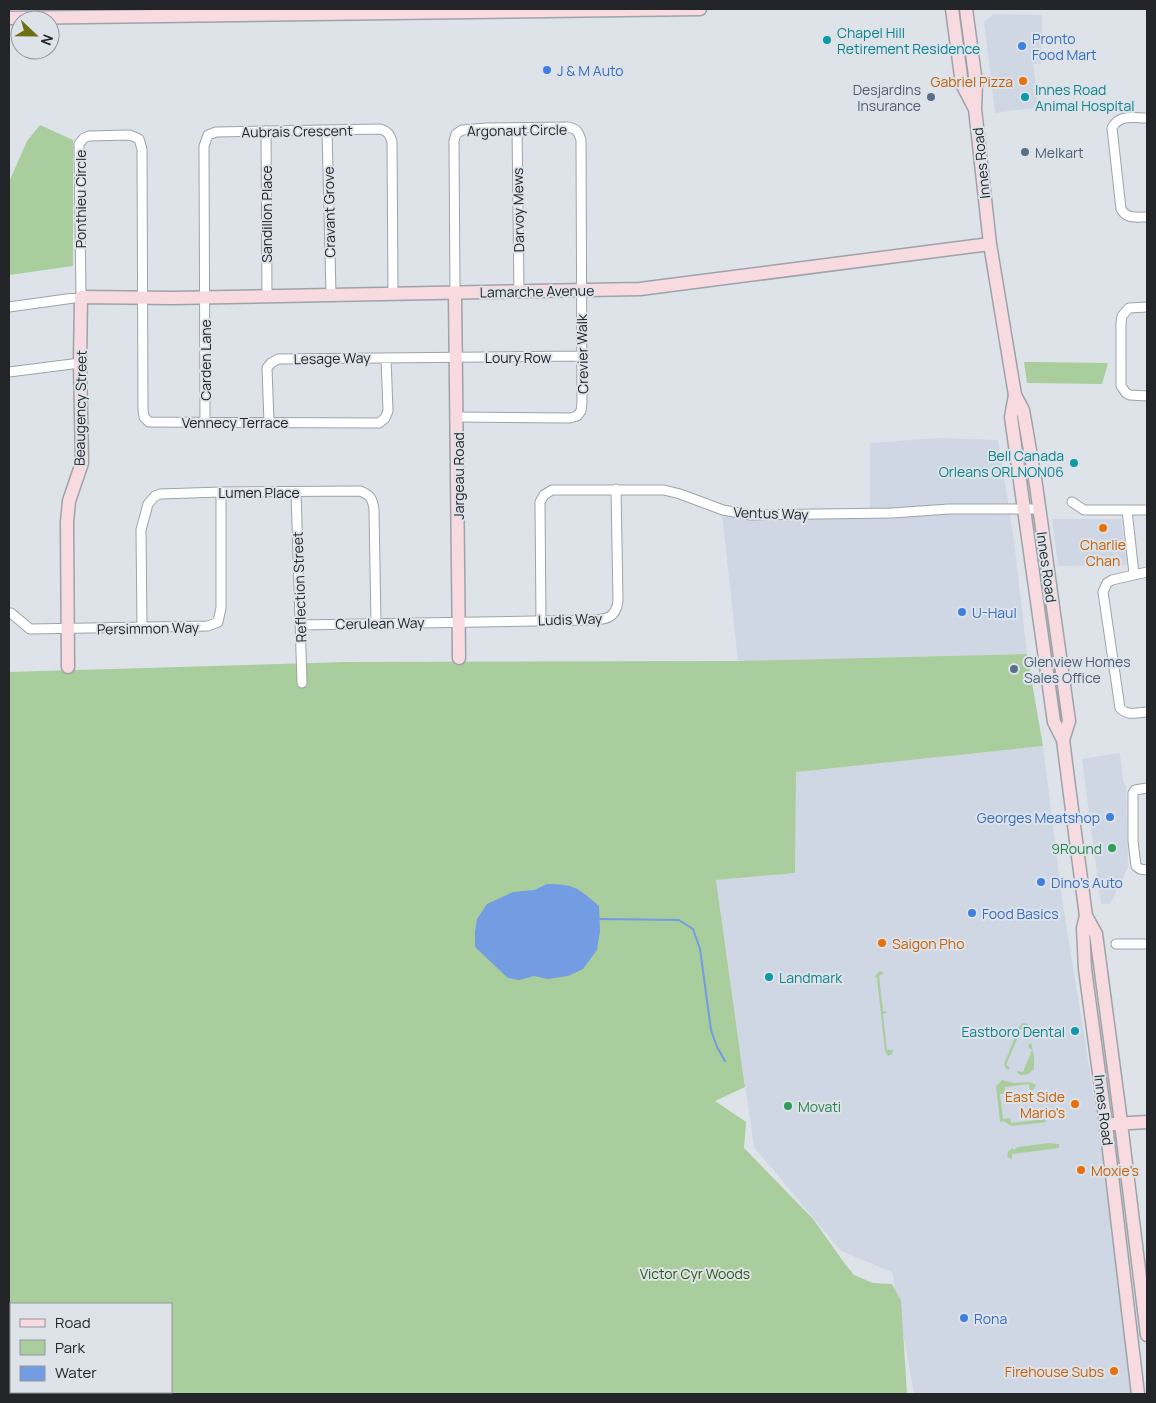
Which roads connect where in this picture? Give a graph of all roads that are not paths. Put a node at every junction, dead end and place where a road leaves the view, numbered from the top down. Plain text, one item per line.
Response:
1 (700, 9) edge
2 (952, 9) edge
3 (966, 9) edge
4 (490, 10) edge
5 (9, 18) edge
6 (975, 109) junction
7 (1147, 118) edge
8 (517, 128) junction
9 (327, 130) junction
10 (266, 131) junction
11 (1147, 217) edge
12 (990, 244) junction
13 (581, 291) junction
14 (519, 292) junction
15 (393, 293) junction
16 (455, 293) junction
17 (331, 294) junction
18 (81, 297) junction
19 (267, 297) junction
20 (142, 298) junction
21 (205, 298) junction
22 (9, 307) edge
23 (1147, 307) edge
24 (581, 356) junction
25 (455, 357) junction
26 (386, 358) junction
27 (80, 362) junction
28 (9, 372) edge
29 (1015, 394) junction
30 (1147, 396) edge
31 (458, 417) junction
32 (206, 422) junction
33 (269, 422) junction
34 (616, 489) junction
35 (220, 492) junction
36 (296, 492) junction
37 (1072, 502) dead end
38 (1025, 508) junction
39 (1039, 509) junction
40 (1127, 510) junction
41 (1147, 510) edge
42 (1147, 572) edge
43 (1134, 574) junction
44 (11, 613) dead end
45 (541, 621) junction
46 (460, 622) junction
47 (376, 623) junction
48 (300, 625) junction
49 (68, 628) junction
50 (142, 628) junction
51 (459, 658) dead end
52 (68, 667) dead end
53 (302, 683) dead end
54 (1147, 712) edge
55 (1062, 740) junction
56 (1147, 788) edge
57 (1147, 870) edge
58 (1086, 916) junction
59 (1116, 944) dead end
60 (1147, 944) edge
61 (1147, 1122) edge
62 (1106, 1124) junction
63 (1121, 1124) junction
64 (1147, 1335) edge
65 (1138, 1394) edge

1 - 4 street
2 - 6 street, Innes Road
3 - 6 street, Innes Road
4 - 5 street
6 - 12 street, Innes Road
7 - 11 street
8 - 13 street, Argonaut Circle
8 - 14 street, Darvoy Mews
8 - 16 street, Argonaut Circle
9 - 10 street, Aubrais Crescent
9 - 15 street, Aubrais Crescent
9 - 17 street, Cravant Grove
10 - 19 street, Sandillon Place
10 - 21 street, Aubrais Crescent
12 - 13 street, Lamarche Avenue
12 - 29 street, Innes Road
13 - 14 street, Lamarche Avenue
13 - 24 street, Crevier Walk
14 - 16 street, Lamarche Avenue
15 - 16 street, Lamarche Avenue
15 - 17 street, Lamarche Avenue
16 - 25 street, Jargeau Road
17 - 19 street, Lamarche Avenue
18 - 20 street, Lamarche Avenue
18 - 20 street, Ponthieu Circle
18 - 22 street
18 - 27 street, Beaugency Street
19 - 21 street, Lamarche Avenue
20 - 21 street, Lamarche Avenue
20 - 32 street, Vennecy Terrace
21 - 32 street, Carden Lane
23 - 30 street
24 - 25 street, Loury Row
24 - 31 street, Crevier Walk
25 - 26 street, Lesage Way
25 - 31 street, Jargeau Road
26 - 33 street, Lesage Way
26 - 33 street, Vennecy Terrace
27 - 28 street
27 - 49 street, Beaugency Street
29 - 38 street, Innes Road
29 - 39 street, Innes Road
31 - 46 street, Jargeau Road
32 - 33 street, Vennecy Terrace
34 - 38 street, Ventus Way
34 - 45 street, Ludis Way
34 - 45 street, Ventus Way
35 - 36 street, Lumen Place
35 - 50 street, Lumen Place
35 - 50 street, Persimmon Way
36 - 47 street, Lumen Place
36 - 48 street, Reflection Street
37 - 40 street
38 - 39 street, Ventus Way
38 - 55 street, Innes Road
39 - 55 street, Innes Road
40 - 41 street
40 - 43 street
42 - 43 street
43 - 54 street
44 - 49 street, Persimmon Way
45 - 46 street, Ludis Way
46 - 47 street, Cerulean Way
46 - 51 street, Jargeau Road
47 - 48 street, Cerulean Way
48 - 53 street, Reflection Street
49 - 50 street, Persimmon Way
49 - 52 street, Beaugency Street
55 - 58 street, Innes Road
56 - 57 street
58 - 62 street, Innes Road
58 - 63 street, Innes Road
59 - 60 street
61 - 63 street
62 - 63 street
62 - 65 street, Innes Road
63 - 64 street, Innes Road

